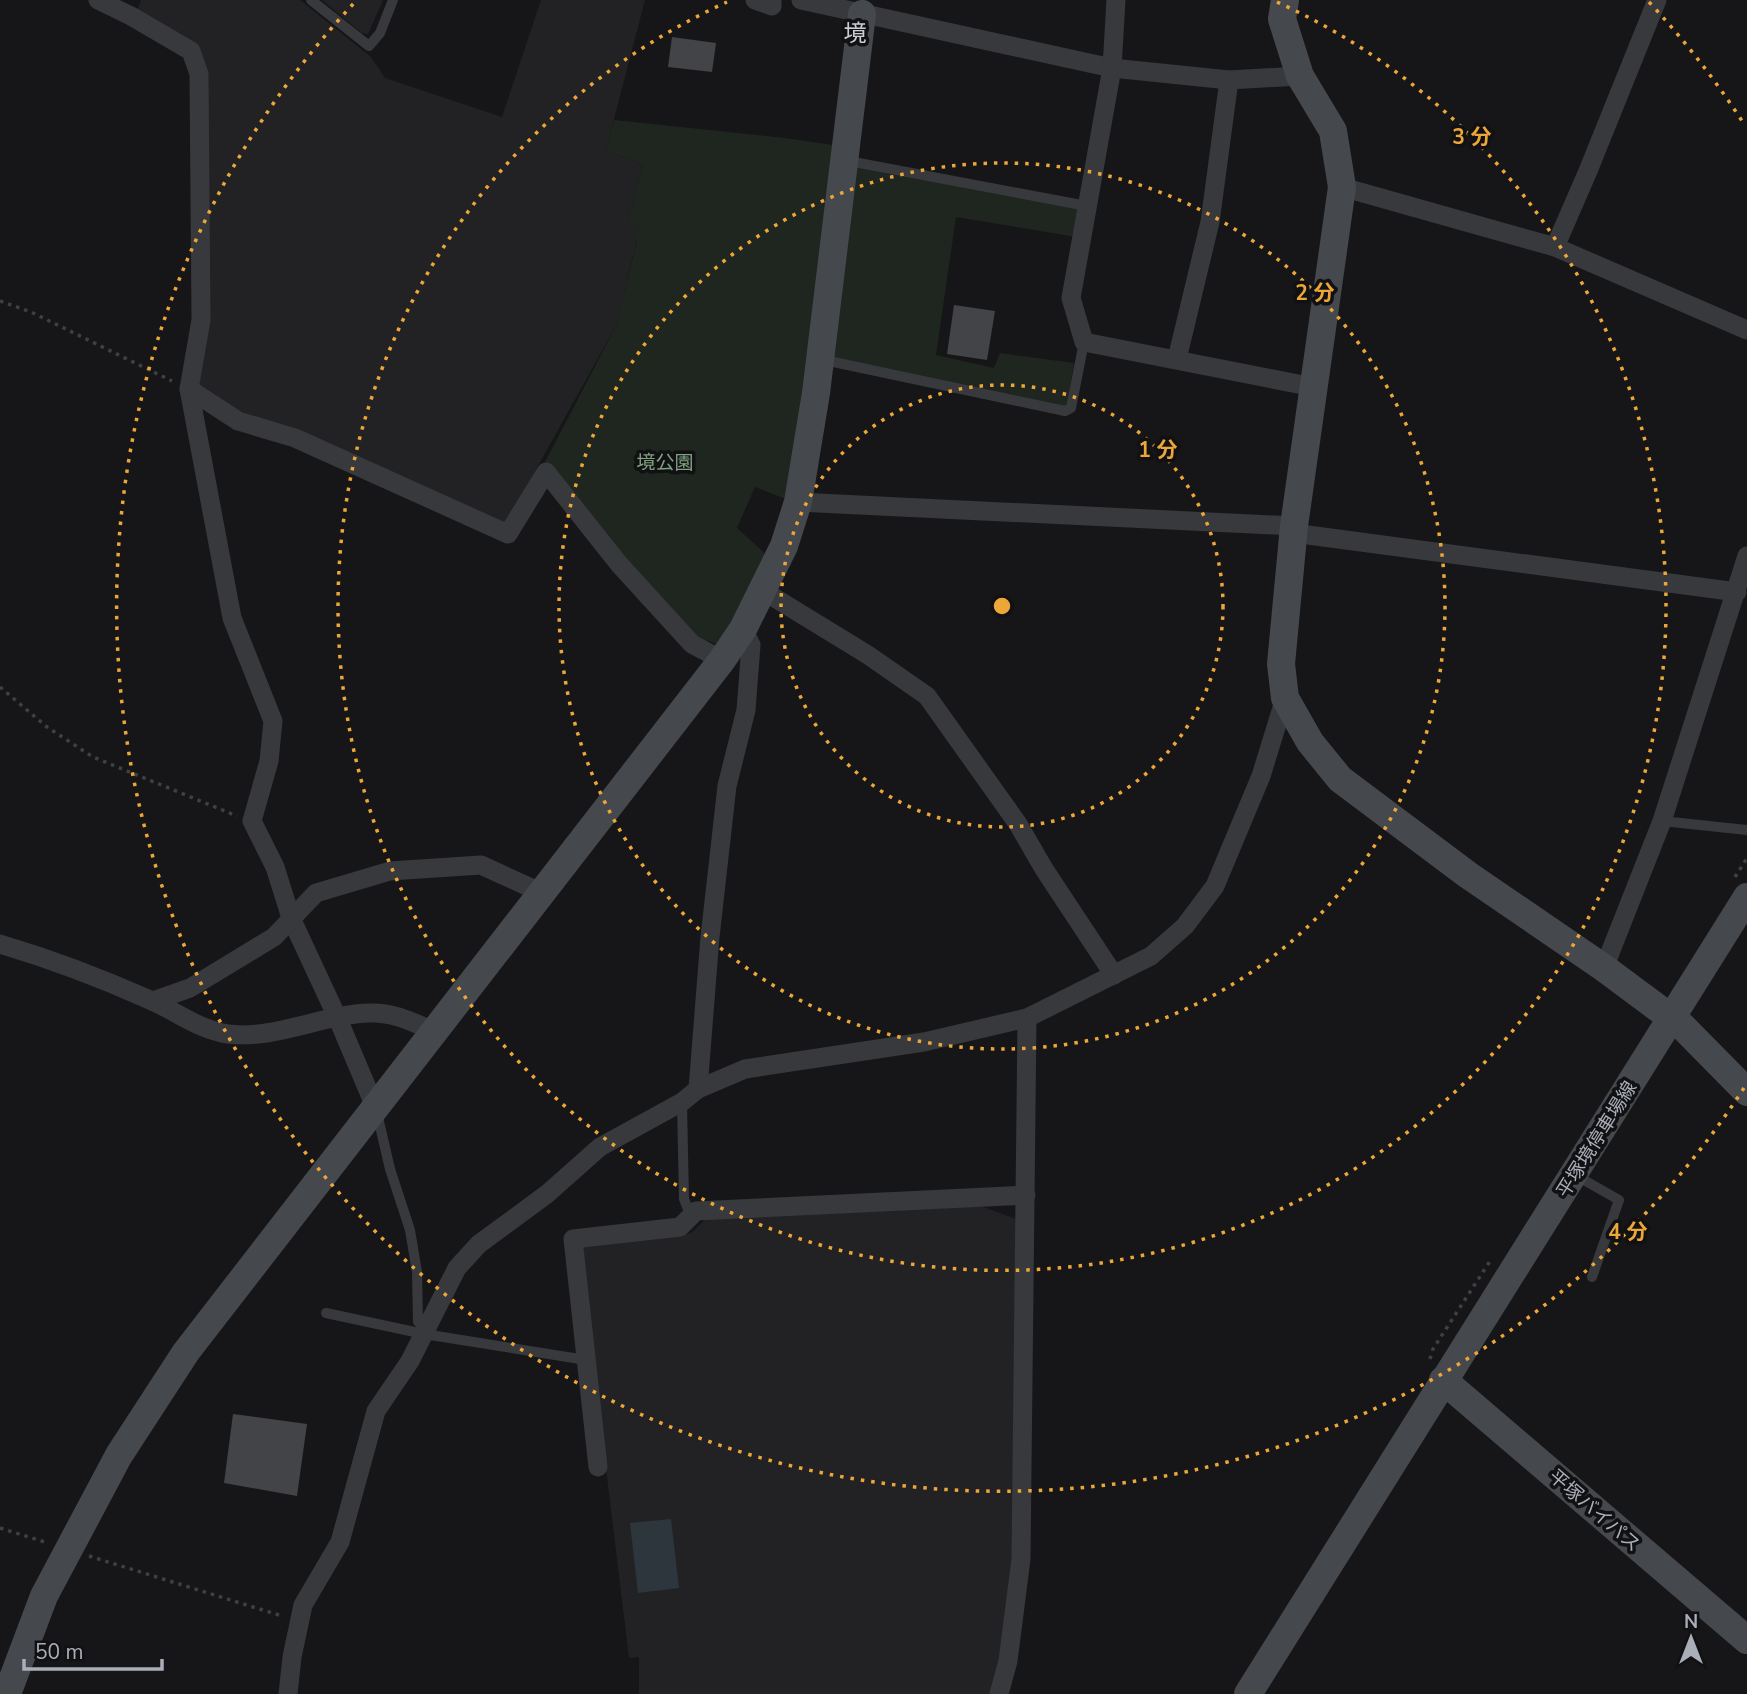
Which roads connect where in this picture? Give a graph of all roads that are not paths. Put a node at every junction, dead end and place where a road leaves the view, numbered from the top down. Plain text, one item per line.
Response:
1 (98, 0) edge
2 (311, 0) edge
3 (393, 0) edge
4 (755, 0) edge
5 (772, 0) edge
6 (801, 0) edge
7 (1116, 0) edge
8 (1285, 0) edge
9 (1657, 0) edge
10 (129, 7) edge
11 (863, 7) edge
12 (1112, 68) junction
13 (1300, 76) junction
14 (1229, 80) junction
15 (844, 160) junction
16 (1342, 187) junction
17 (1087, 206) junction
18 (1555, 247) junction
19 (1747, 330) edge
20 (1084, 342) junction
21 (1177, 359) junction
22 (820, 360) junction
23 (1313, 387) junction
24 (189, 389) junction
25 (798, 502) junction
26 (1294, 530) junction
27 (1747, 556) edge
28 (762, 590) junction
29 (1737, 592) junction
30 (743, 629) junction
31 (722, 660) junction
32 (1286, 698) junction
33 (1662, 821) junction
34 (1747, 830) edge
35 (542, 893) junction
36 (1747, 897) edge
37 (291, 918) junction
38 (0, 944) edge
39 (1604, 968) junction
40 (1114, 975) junction
41 (153, 1001) junction
42 (338, 1018) junction
43 (1027, 1018) junction
44 (1672, 1018) junction
45 (436, 1032) junction
46 (698, 1089) junction
47 (1747, 1092) edge
48 (681, 1102) junction
49 (376, 1109) junction
50 (1574, 1174) junction
51 (1026, 1195) junction
52 (691, 1217) junction
53 (1592, 1277) dead end
54 (326, 1313) dead end
55 (425, 1331) junction
56 (586, 1360) junction
57 (1443, 1380) junction
58 (598, 1467) dead end
59 (1747, 1640) edge
60 (6, 1683) edge
61 (288, 1694) edge
62 (999, 1694) edge
63 (1248, 1694) edge

1 - 10 street
2 - 3 lane
4 - 5 street
6 - 11 street
7 - 12 street
8 - 13 street
9 - 18 street
10 - 24 street
11 - 12 street
11 - 15 street
12 - 14 street
12 - 17 street
13 - 14 street
13 - 16 street
14 - 21 street
15 - 17 lane
15 - 22 street
16 - 18 street
16 - 23 street
17 - 20 street
18 - 19 street
20 - 21 street
20 - 22 lane
21 - 23 street
22 - 25 street
23 - 26 street
24 - 31 street
24 - 37 street
25 - 26 street
25 - 28 street
26 - 29 street
26 - 32 street
27 - 29 street
28 - 30 street
28 - 40 street
29 - 33 street
30 - 31 street
30 - 46 street
31 - 35 street
32 - 39 street
32 - 40 street
33 - 34 lane
33 - 39 street
35 - 37 street
35 - 45 street
36 - 44 street, 平塚境停車場線
37 - 41 street
37 - 42 street
38 - 41 street
39 - 44 street
40 - 43 street
41 - 42 street
42 - 45 street
42 - 49 street
43 - 46 street
43 - 51 street
44 - 47 street
44 - 50 street, 平塚境停車場線
45 - 49 street
46 - 48 street
48 - 52 lane
48 - 55 street
49 - 55 lane
49 - 60 street
50 - 53 lane
50 - 57 street, 平塚境停車場線
51 - 52 street
51 - 62 street
52 - 56 street
54 - 55 lane
55 - 56 lane
55 - 61 street
56 - 58 street
57 - 59 street, 平塚バイパス
57 - 63 street, 平塚境停車場線

